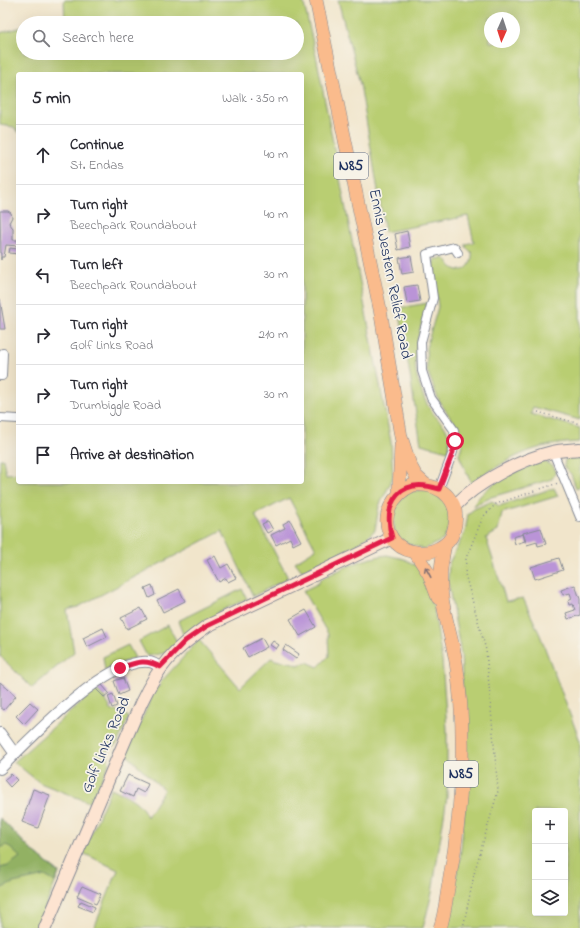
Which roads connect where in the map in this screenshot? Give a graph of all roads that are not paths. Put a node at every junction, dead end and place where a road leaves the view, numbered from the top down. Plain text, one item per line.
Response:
1 (316, 0) edge
2 (458, 253) dead end
3 (3, 353) dead end
4 (0, 376) edge
5 (0, 418) edge
6 (16, 419) edge
7 (401, 437) junction
8 (580, 450) edge
9 (553, 452) junction
10 (426, 485) junction
11 (439, 489) junction
12 (399, 494) junction
13 (454, 507) junction
14 (580, 517) edge
15 (392, 538) junction
16 (445, 545) junction
17 (415, 552) junction
18 (447, 620) junction
19 (160, 667) junction
20 (0, 733) edge
21 (15, 754) junction
22 (0, 768) edge
23 (45, 928) edge
24 (440, 928) edge

1 - 7 main road, Ennis Western Relief Road / N85
2 - 11 street
3 - 4 street
5 - 6 street
7 - 10 main road, Ennis Western Relief Road / N85
7 - 12 main road, Ennis Western Relief Road / N85
8 - 9 main road
9 - 13 main road
9 - 14 street
10 - 11 main road
10 - 12 main road
11 - 13 main road
12 - 15 main road, N85
13 - 16 main road, N85
15 - 17 main road
15 - 19 main road, Golf Links Road
16 - 17 main road
16 - 18 main road, N85
18 -> 17 main road, N85
18 - 24 main road, N85
19 - 21 street
19 - 23 main road, Golf Links Road
20 - 21 street
21 - 22 street

